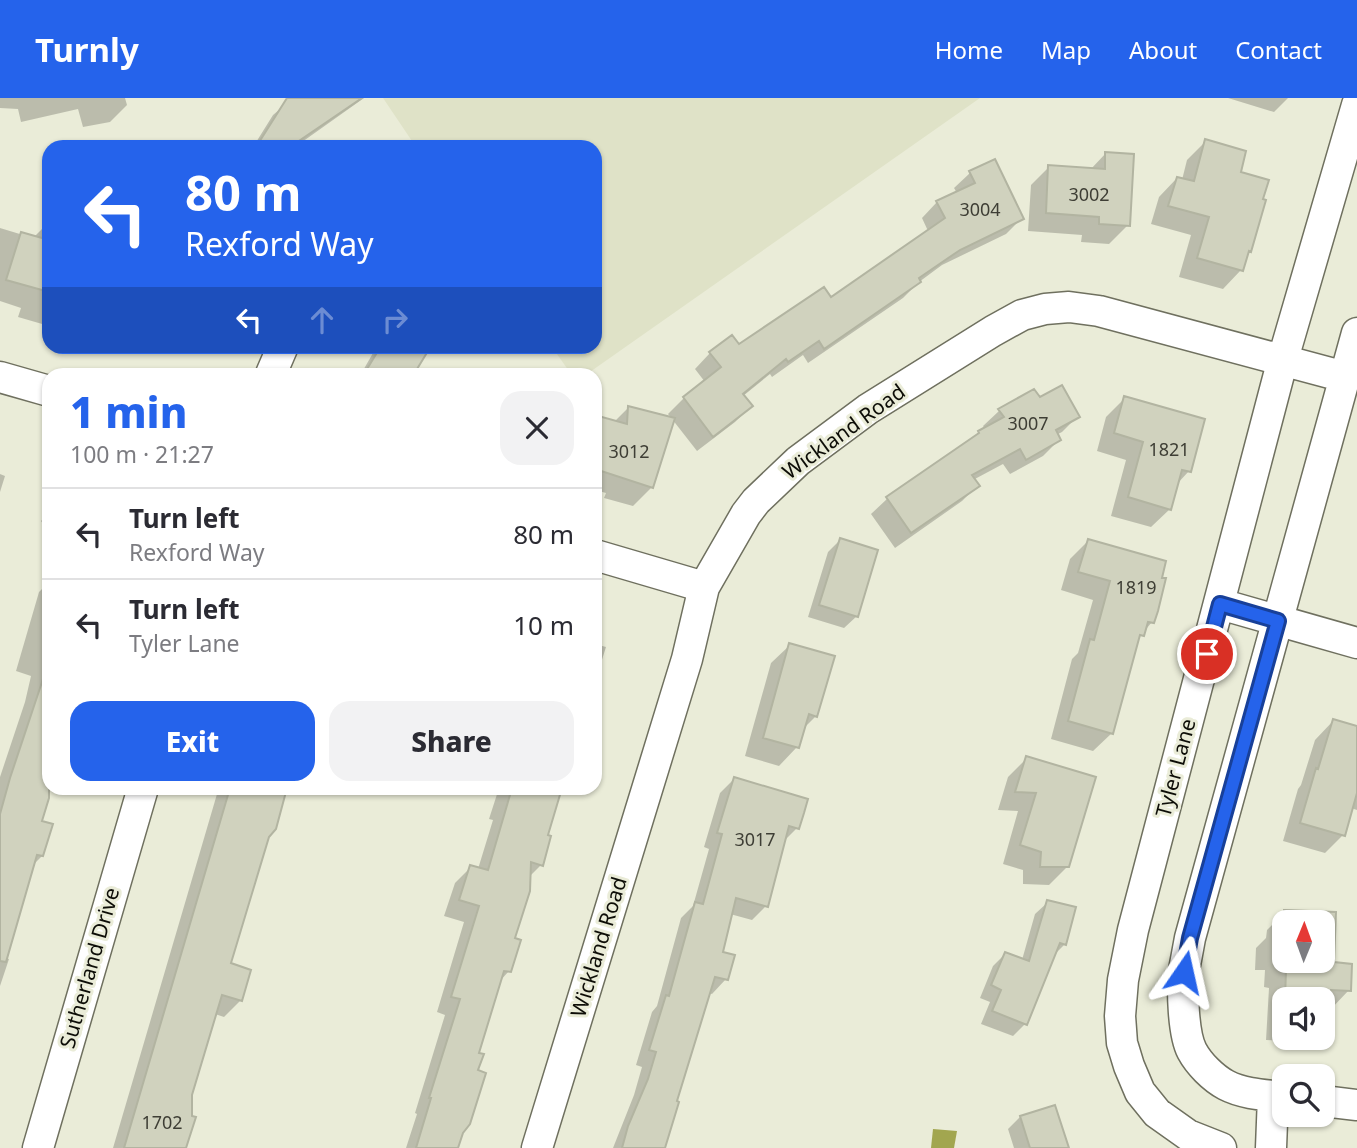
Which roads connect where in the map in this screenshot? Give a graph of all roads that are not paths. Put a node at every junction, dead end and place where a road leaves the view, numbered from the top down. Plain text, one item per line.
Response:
1 (1357, 105) edge
2 (1348, 174) edge
3 (1357, 333) edge
4 (1283, 359) junction
5 (0, 377) edge
6 (1345, 377) junction
7 (42, 389) edge
8 (602, 557) edge
9 (704, 587) junction
10 (1220, 604) junction
11 (1278, 621) junction
12 (1357, 643) edge
13 (142, 795) edge
14 (1272, 1095) edge
15 (1335, 1102) edge
16 (1357, 1105) edge
17 (1274, 1127) edge
18 (37, 1148) edge
19 (537, 1148) edge
20 (1221, 1148) edge
21 (1270, 1148) edge

1 - 2 street, Tyler Lane
2 - 4 street, Tyler Lane
3 - 6 street
4 - 6 street, Wickland Road
4 - 9 street, Wickland Road
4 - 10 street, Tyler Lane
5 - 7 street
6 - 11 street
8 - 9 street
9 - 19 street, Wickland Road
10 - 11 street
10 - 20 street, Tyler Lane
11 - 12 street
11 - 14 street
13 - 18 street, Sutherland Drive
15 - 16 street
17 - 21 street

